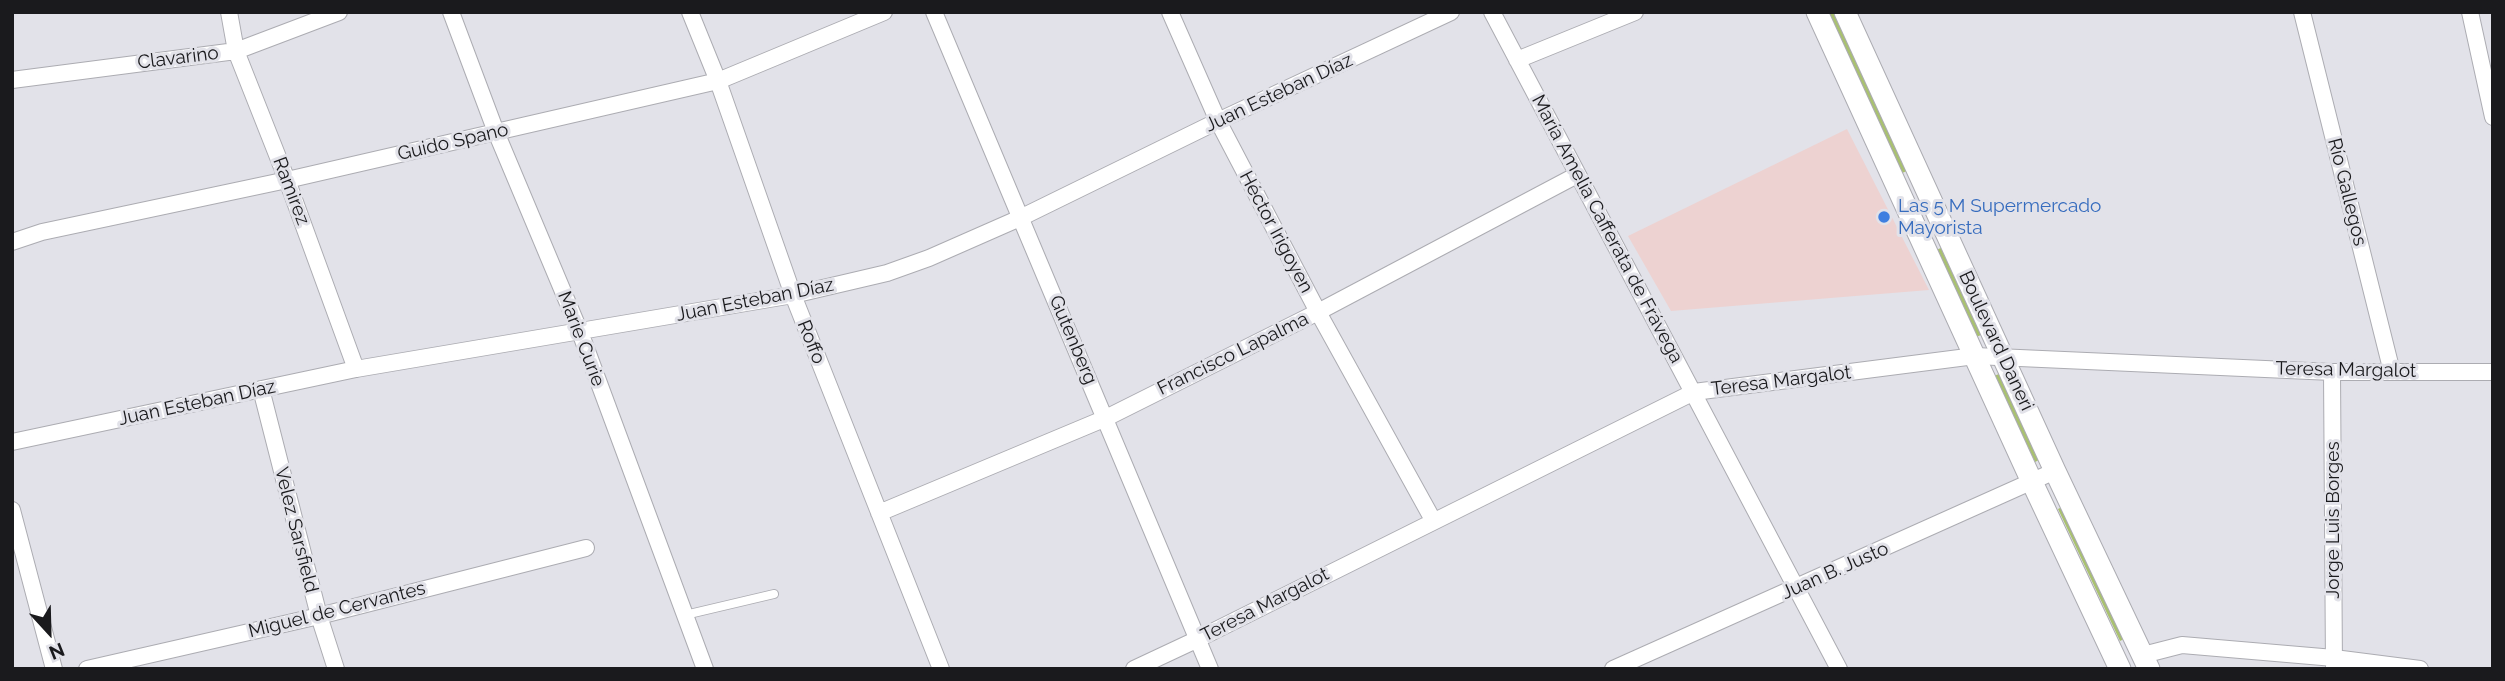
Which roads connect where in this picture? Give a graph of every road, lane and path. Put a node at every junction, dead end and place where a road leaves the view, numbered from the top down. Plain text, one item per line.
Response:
1 (229, 12) edge
2 (339, 12) edge
3 (451, 12) edge
4 (690, 12) edge
5 (884, 12) edge
6 (934, 12) edge
7 (1170, 12) edge
8 (1451, 12) edge
9 (1492, 12) edge
10 (1635, 12) edge
11 (1817, 12) edge
12 (1845, 12) edge
13 (2302, 12) edge
14 (2470, 12) edge
15 (236, 51) junction
16 (1517, 60) junction
17 (12, 80) edge
18 (718, 81) junction
19 (2493, 117) edge
20 (1218, 121) junction
21 (496, 132) junction
22 (1577, 175) junction
23 (287, 180) junction
24 (1931, 202) junction
25 (1909, 212) junction
26 (1020, 218) junction
27 (12, 242) edge
28 (793, 295) junction
29 (1318, 312) junction
30 (580, 332) junction
31 (1975, 356) junction
32 (2004, 358) junction
33 (356, 369) junction
34 (2333, 372) junction
35 (2392, 372) junction
36 (2493, 372) edge
37 (261, 389) junction
38 (1694, 392) junction
39 (1106, 418) junction
40 (12, 442) edge
41 (2055, 471) junction
42 (2032, 482) junction
43 (12, 510) edge
44 (879, 513) junction
45 (1433, 520) junction
46 (586, 548) dead end
47 (1796, 588) junction
48 (774, 594) dead end
49 (685, 615) junction
50 (318, 616) junction
51 (1198, 639) junction
52 (2146, 662) edge
53 (2334, 663) edge
54 (2117, 668) edge
55 (54, 669) edge
56 (87, 669) edge
57 (336, 669) edge
58 (705, 669) edge
59 (941, 669) edge
60 (1134, 669) edge
61 (1210, 669) edge
62 (1613, 669) edge
63 (1839, 669) edge
64 (2420, 669) edge

1 - 15 street, Ramirez
2 - 15 street, Clavarino
3 - 21 street, Marie Curie
4 - 18 street, Roffo
5 - 18 street, Guido Spano
6 - 26 street, Gutenberg
7 - 20 street, Héctor Irigoyen
8 - 20 street, Juan Esteban Díaz
9 - 16 street, María Amelia Cafferata de Frávega
10 - 16 street
11 - 25 main road, Boulevard Daneri
12 - 24 main road, Boulevard Daneri
13 - 35 street, Río Gallegos
14 - 19 street
15 - 17 street, Clavarino
15 - 23 street, Ramirez
16 - 22 street, María Amelia Cafferata de Frávega
18 - 21 street, Guido Spano
18 - 28 street, Roffo
20 - 26 street, Juan Esteban Díaz
20 - 29 street, Héctor Irigoyen
21 - 23 street, Guido Spano
21 - 30 street, Marie Curie
22 - 29 street, Francisco Lapalma
22 - 38 street, María Amelia Cafferata de Frávega
23 - 27 street, Guido Spano
23 - 33 street, Ramirez
24 - 25 main road
24 - 32 main road, Boulevard Daneri
25 - 31 main road, Boulevard Daneri
26 - 28 street, Juan Esteban Díaz
26 - 39 street, Gutenberg
28 - 30 street, Juan Esteban Díaz
28 - 44 street, Roffo
29 - 39 street, Francisco Lapalma
29 - 45 street, Héctor Irigoyen
30 - 33 street, Juan Esteban Díaz
30 - 49 street, Marie Curie
31 - 32 street, Teresa Margalot
31 - 38 street, Teresa Margalot
31 - 42 main road, Boulevard Daneri
32 - 34 street, Teresa Margalot
32 - 41 main road, Boulevard Daneri
33 - 37 street, Juan Esteban Díaz
34 - 35 street, Teresa Margalot
34 - 53 street, Jorge Luis Borges
35 - 36 street, Teresa Margalot
37 - 40 street, Juan Esteban Díaz
37 - 50 street, Velez Sarsfield
38 - 45 street, Teresa Margalot
38 - 47 street, María Amelia Cafferata de Frávega
39 - 44 street, Francisco Lapalma
39 - 51 street, Gutenberg
41 - 42 street, Juan B. Justo
41 - 52 main road, Boulevard Daneri
42 - 47 street, Juan B. Justo
42 - 54 main road, Boulevard Daneri
43 - 55 street
44 - 59 street, Roffo
45 - 51 street, Teresa Margalot
46 - 50 street, Miguel de Cervantes
47 - 62 street, Juan B. Justo
47 - 63 street, María Amelia Cafferata de Frávega
48 - 49 lane
49 - 58 street, Marie Curie
50 - 56 street, Miguel de Cervantes
50 - 57 street, Velez Sarsfield
51 - 60 street, Teresa Margalot
51 - 61 street, Gutenberg
52 - 53 street
52 - 54 main road
53 - 64 street

